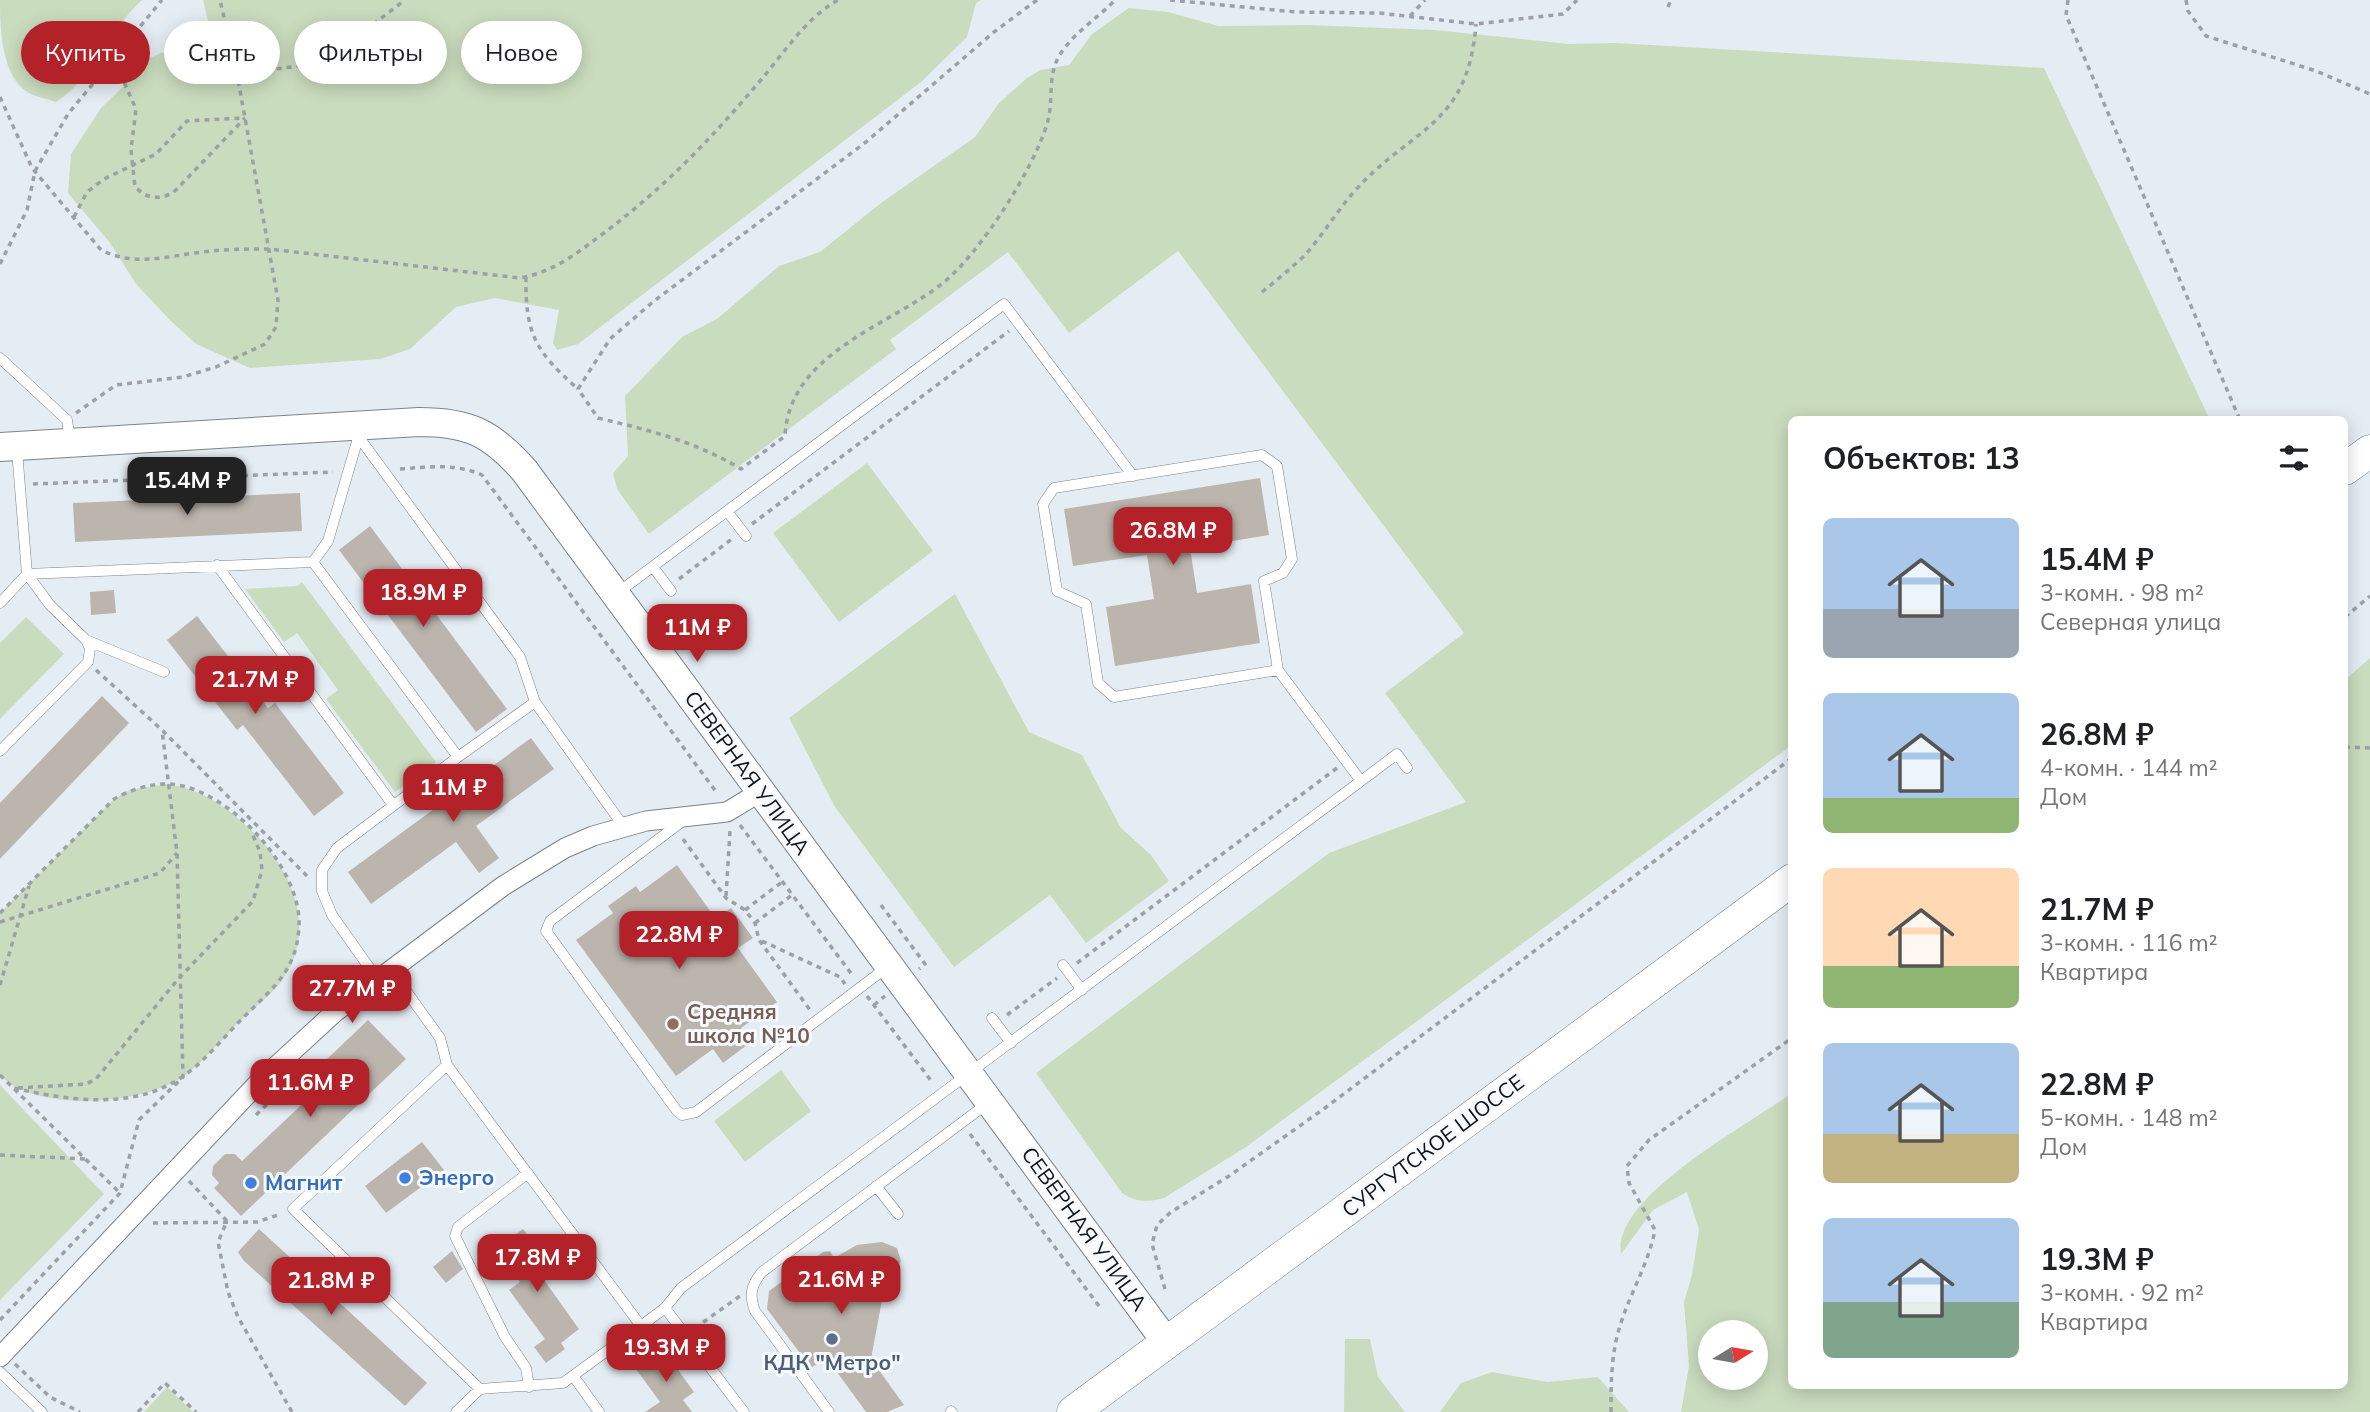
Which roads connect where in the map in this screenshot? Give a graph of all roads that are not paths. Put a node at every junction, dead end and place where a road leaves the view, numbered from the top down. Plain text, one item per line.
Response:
1 (0, 358) edge
2 (69, 431) junction
3 (358, 432) junction
4 (8, 446) edge
5 (2370, 451) edge
6 (2348, 467) edge
7 (1133, 476) junction
8 (727, 511) junction
9 (744, 533) road end
10 (313, 562) junction
11 (217, 565) junction
12 (653, 567) junction
13 (27, 574) junction
14 (669, 589) road end
15 (616, 594) junction
16 (0, 603) edge
17 (86, 640) junction
18 (1278, 670) junction
19 (164, 672) dead end
20 (535, 702) junction
21 (0, 751) edge
22 (458, 757) junction
23 (1407, 768) dead end
24 (1361, 781) junction
25 (760, 792) junction
26 (393, 805) junction
27 (690, 815) junction
28 (625, 827) junction
29 (1788, 883) edge
30 (889, 965) junction
31 (1065, 968) road end
32 (385, 975) junction
33 (1082, 990) junction
34 (994, 1021) road end
35 (1011, 1043) junction
36 (447, 1065) junction
37 (970, 1074) junction
38 (990, 1101) junction
39 (528, 1173) junction
40 (876, 1186) junction
41 (898, 1214) dead end
42 (665, 1308) junction
43 (641, 1326) junction
44 (1167, 1343) junction
45 (7, 1360) edge
46 (0, 1372) edge
47 (574, 1377) junction
48 (529, 1387) junction
49 (480, 1388) junction
50 (42, 1412) edge
51 (456, 1412) edge
52 (599, 1412) edge
53 (744, 1412) edge
54 (830, 1412) edge
55 (1073, 1412) edge

1 - 2 lane
2 - 3 street, СЕВЕРНАЯ УЛИЦА
2 - 4 street, СЕВЕРНАЯ УЛИЦА
3 - 10 lane
3 - 15 street, СЕВЕРНАЯ УЛИЦА
3 - 20 lane
4 - 13 lane
5 - 6 main road
7 - 8 lane
7 - 18 lane
7 - 18 lane
8 - 9 lane
8 - 12 lane
10 - 11 lane
10 - 22 lane
11 - 13 lane
11 - 26 lane
12 - 14 lane
12 - 15 lane
13 - 16 lane
13 - 17 lane
15 - 25 street, СЕВЕРНАЯ УЛИЦА
17 - 19 lane
17 - 21 lane
18 - 24 lane
20 - 22 lane
20 - 28 lane
22 - 26 lane
23 - 24 lane
24 - 33 lane
25 - 27 street
25 - 30 street, СЕВЕРНАЯ УЛИЦА
26 - 32 lane
27 - 28 street
27 - 30 lane
28 - 32 street
29 - 44 main road, СУРГУТСКОЕ ШОССЕ
30 - 37 street, СЕВЕРНАЯ УЛИЦА
31 - 33 lane
32 - 36 lane
32 - 45 street
33 - 35 lane
34 - 35 lane
35 - 37 lane
36 - 39 lane
36 - 49 lane
37 - 38 street, СЕВЕРНАЯ УЛИЦА
37 - 42 lane
38 - 40 lane
38 - 44 street, СЕВЕРНАЯ УЛИЦА
39 - 43 lane
39 - 48 lane
40 - 41 lane
40 - 54 lane
42 - 43 lane
42 - 53 lane
43 - 47 lane
44 - 55 main road, СУРГУТСКОЕ ШОССЕ
46 - 50 lane
47 - 48 lane
47 - 52 lane
48 - 49 lane
49 - 51 lane

